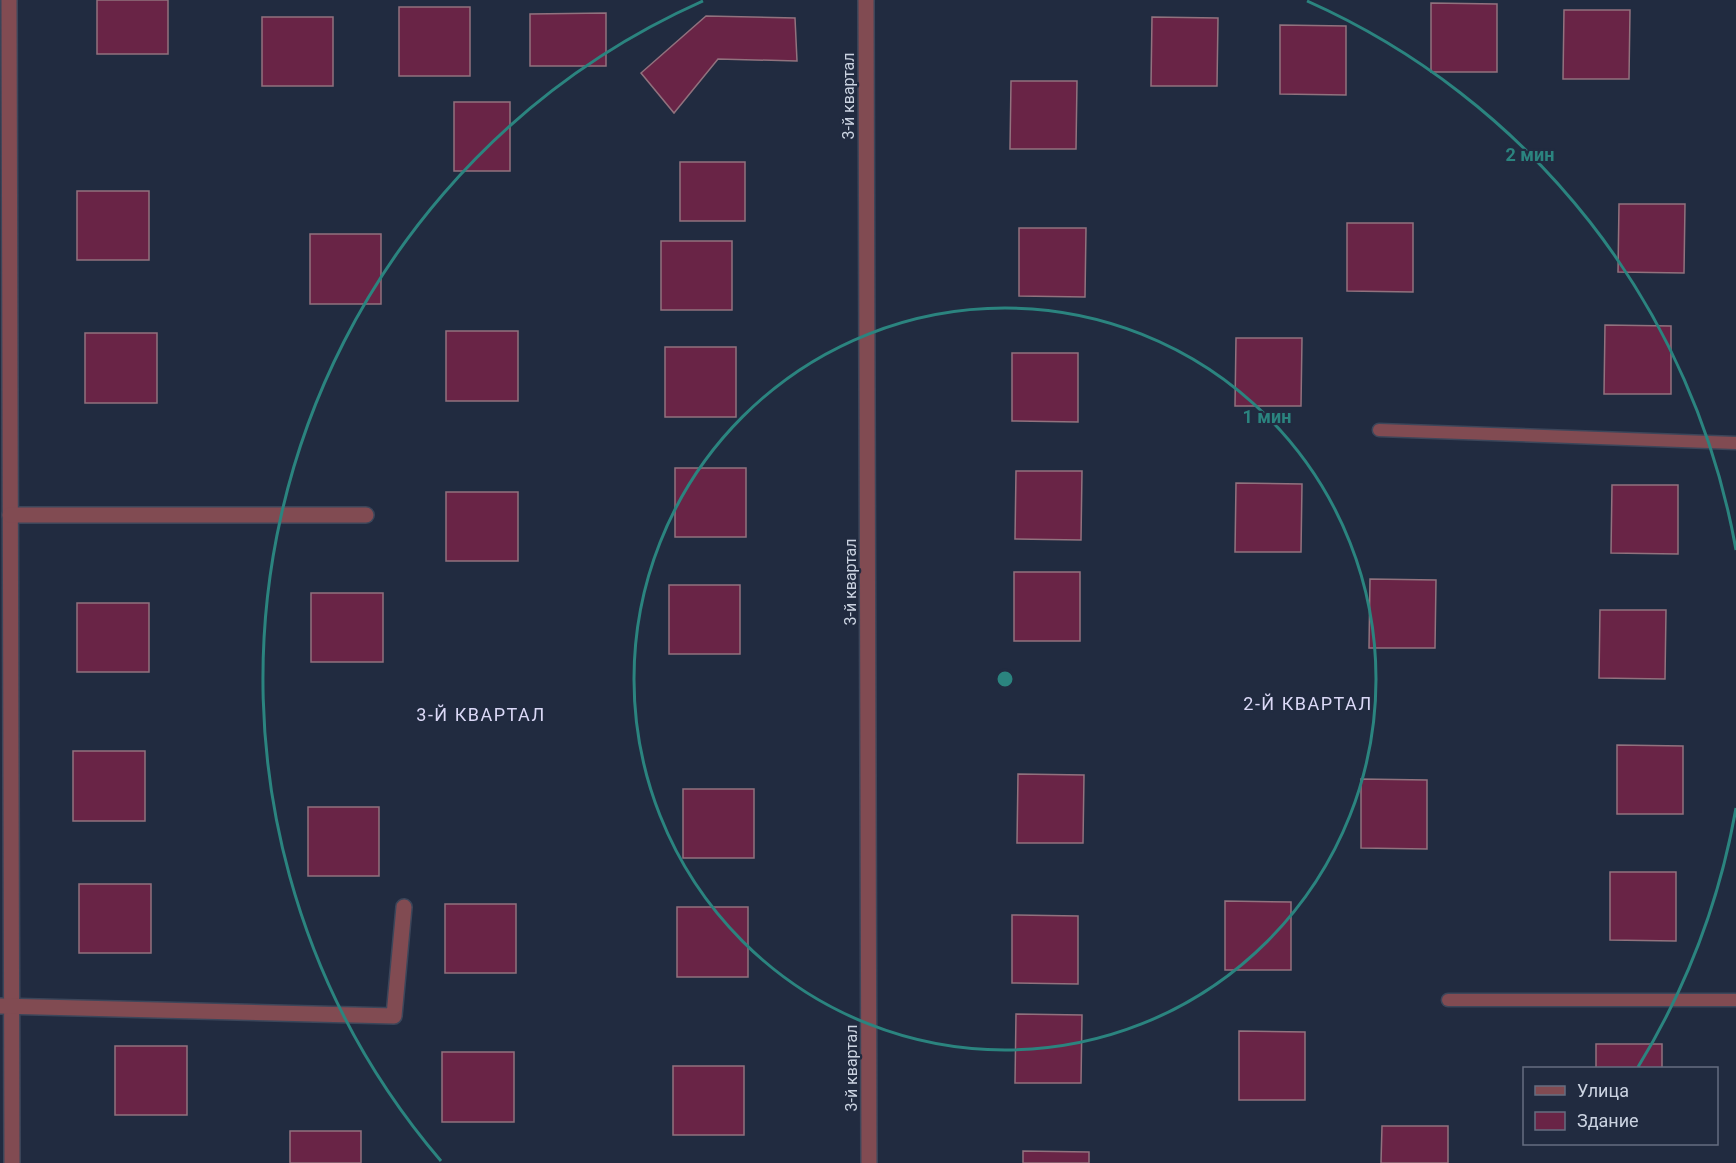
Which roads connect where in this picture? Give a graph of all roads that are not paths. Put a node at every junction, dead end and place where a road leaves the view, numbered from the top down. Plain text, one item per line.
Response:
1 (9, 0) edge
2 (866, 0) edge
3 (1379, 430) dead end
4 (1736, 443) edge
5 (5, 453) edge
6 (10, 515) junction
7 (366, 515) dead end
8 (404, 907) dead end
9 (1448, 1000) dead end
10 (1736, 1000) edge
11 (6, 1006) edge
12 (12, 1163) edge
13 (869, 1163) edge

1 - 5 street
2 - 13 street, 3-й квартал
3 - 4 lane
5 - 6 street
6 - 7 street
6 - 11 street
8 - 11 street
9 - 10 lane
11 - 12 street

